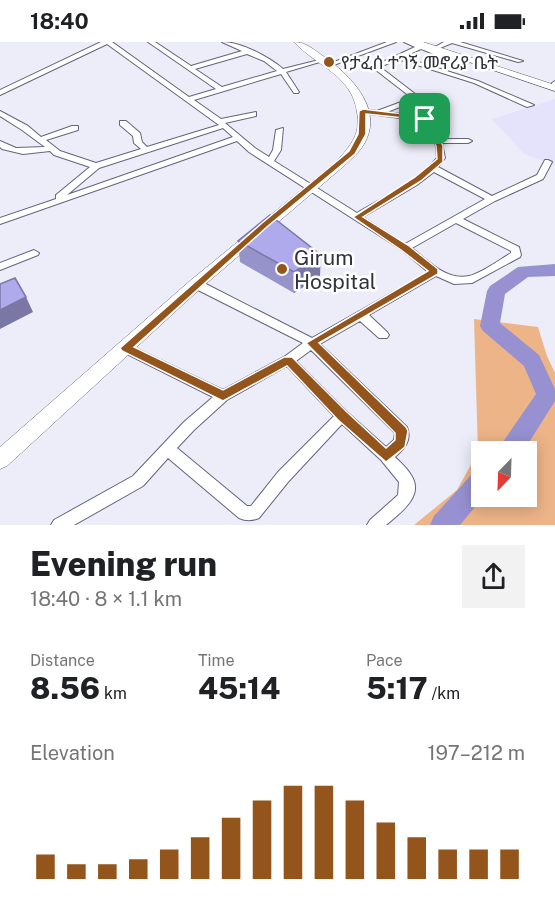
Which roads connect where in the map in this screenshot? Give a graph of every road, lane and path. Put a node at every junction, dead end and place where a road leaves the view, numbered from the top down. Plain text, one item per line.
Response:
1 (107, 42) edge
2 (151, 42) edge
3 (225, 42) edge
4 (253, 42) edge
5 (298, 42) edge
6 (393, 42) edge
7 (407, 42) edge
8 (449, 42) edge
9 (454, 42) edge
10 (421, 44) edge
11 (438, 47) junction
12 (251, 51) junction
13 (398, 57) junction
14 (520, 61) dead end
15 (325, 62) junction
16 (190, 68) junction
17 (284, 70) junction
18 (555, 85) edge
19 (221, 89) junction
20 (296, 92) dead end
21 (0, 93) edge
22 (417, 98) junction
23 (189, 99) junction
24 (530, 105) dead end
25 (363, 111) junction
26 (379, 112) junction
27 (0, 113) edge
28 (253, 114) dead end
29 (9, 118) junction
30 (425, 119) junction
31 (0, 121) edge
32 (123, 123) dead end
33 (222, 124) junction
34 (75, 128) dead end
35 (280, 130) dead end
36 (236, 139) junction
37 (39, 140) junction
38 (438, 141) junction
39 (468, 141) dead end
40 (0, 143) edge
41 (50, 148) junction
42 (147, 151) junction
43 (270, 161) junction
44 (548, 162) dead end
45 (96, 166) junction
46 (433, 168) junction
47 (310, 187) junction
48 (492, 199) junction
49 (54, 201) junction
50 (357, 217) junction
51 (455, 219) junction
52 (0, 221) edge
53 (405, 248) junction
54 (34, 253) dead end
55 (0, 267) edge
56 (435, 272) junction
57 (196, 284) junction
58 (361, 315) junction
59 (383, 335) dead end
60 (312, 343) junction
61 (126, 348) junction
62 (288, 360) junction
63 (223, 396) junction
64 (342, 416) junction
65 (168, 449) junction
66 (386, 456) junction
67 (0, 460) edge
68 (59, 525) edge
69 (375, 525) edge

1 - 21 street
1 - 23 street
2 - 16 street
3 - 12 street
4 - 12 street
5 - 15 main road
6 - 15 street
7 - 10 street
8 - 11 street
9 - 14 street
10 - 11 main road
10 - 13 street
10 - 18 main road
11 - 18 main road
12 - 16 street
12 - 17 street
13 - 22 street
13 - 24 street
15 - 17 street
15 - 25 main road
16 - 19 street
17 - 19 street
17 - 20 street
19 - 23 street
22 - 26 street
22 - 30 street
23 - 33 street
25 - 26 street
25 - 47 main road
26 - 30 street
27 - 29 street
28 - 33 street
29 - 31 street
29 - 37 street
30 - 38 street
32 - 42 street
33 - 36 street
33 - 42 street
34 - 37 street
35 - 43 street
36 - 43 street
36 - 49 street
37 - 41 street
38 - 39 street
38 - 46 street
40 - 41 street
41 - 45 street
42 - 45 street
43 - 47 street
44 - 48 street
45 - 49 street
46 - 48 street
46 - 50 street
47 - 50 street
47 - 57 main road
48 - 51 street
49 - 52 street
50 - 53 street
51 - 53 street
51 - 56 street
53 - 56 street
54 - 55 street
56 - 58 street
57 - 60 street
57 - 61 main road
58 - 59 street
58 - 60 street
60 - 62 street
60 - 66 street
61 - 63 street
61 - 67 main road
62 - 63 street
62 - 64 street
63 - 65 street
64 - 65 street
64 - 66 street
65 - 68 street
66 - 69 street

